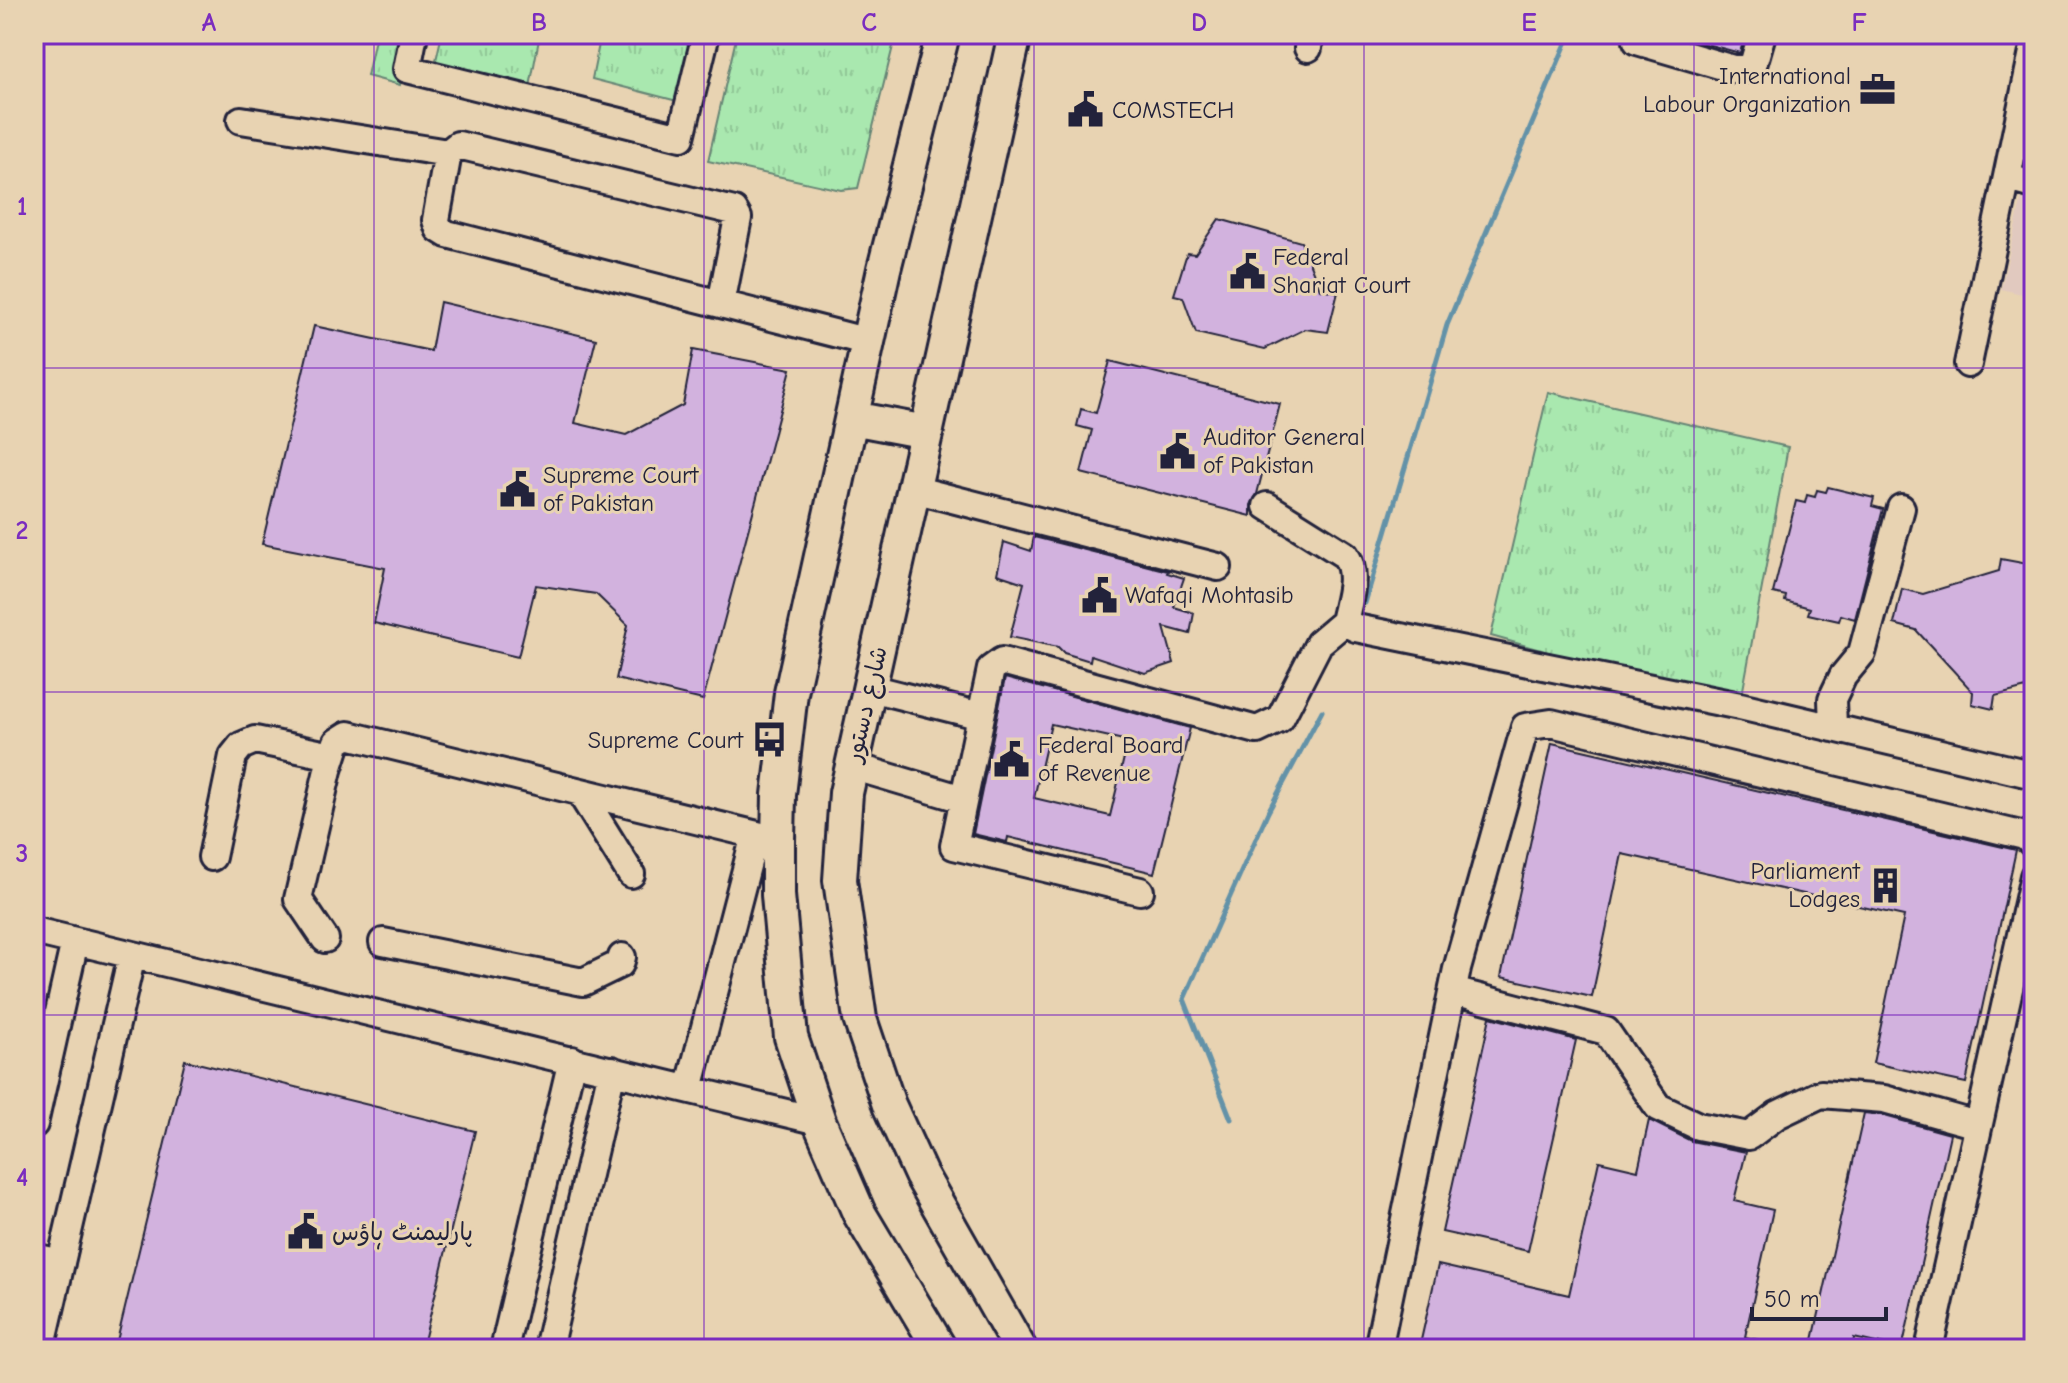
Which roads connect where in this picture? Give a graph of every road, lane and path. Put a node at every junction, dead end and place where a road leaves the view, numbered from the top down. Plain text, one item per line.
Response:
1 (414, 34) edge
2 (706, 34) edge
3 (943, 34) edge
4 (1015, 34) edge
5 (1762, 34) edge
6 (1637, 41) dead end
7 (2034, 47) edge
8 (241, 120) dead end
9 (448, 153) junction
10 (2008, 178) junction
11 (2034, 185) edge
12 (721, 304) junction
13 (869, 342) junction
14 (1968, 364) dead end
15 (852, 418) junction
16 (926, 432) junction
17 (913, 489) junction
18 (1267, 506) dead end
19 (1901, 508) dead end
20 (1218, 567) dead end
21 (1344, 622) junction
22 (870, 688) junction
23 (981, 716) junction
24 (1833, 728) junction
25 (332, 756) junction
26 (852, 766) junction
27 (2034, 775) edge
28 (580, 792) junction
29 (963, 799) junction
30 (766, 837) junction
31 (2034, 845) edge
32 (212, 857) dead end
33 (631, 874) dead end
34 (2034, 876) edge
35 (1140, 891) dead end
36 (34, 931) edge
37 (325, 939) dead end
38 (75, 941) junction
39 (383, 942) dead end
40 (132, 955) junction
41 (622, 957) dead end
42 (1453, 991) junction
43 (572, 1060) junction
44 (612, 1070) junction
45 (689, 1089) junction
46 (819, 1121) junction
47 (34, 1124) edge
48 (1977, 1125) junction
49 (34, 1257) edge
50 (61, 1263) junction
51 (41, 1349) edge
52 (504, 1349) edge
53 (548, 1349) edge
54 (940, 1349) edge
55 (1020, 1349) edge
56 (1378, 1349) edge
57 (1929, 1349) edge

1 - 2 street
3 - 13 main road
4 - 16 main road, شارع دستور
5 - 6 street
7 - 10 street
8 - 9 street
9 - 12 street
9 - 12 street
10 - 11 street
10 - 14 street
12 - 13 street
13 - 15 main road
15 - 16 main road
15 - 30 main road
16 - 17 main road, شارع دستور
17 - 20 street
17 - 22 main road, شارع دستور
18 - 21 street
19 - 24 street
21 - 23 street
21 - 24 street
22 - 23 street
22 - 26 main road, شارع دستور
23 - 29 street
24 - 27 street
25 - 28 street
25 - 32 street
25 - 37 street
26 - 29 street
26 - 55 main road, شارع دستور
28 - 30 street
28 - 33 street
29 - 35 street
30 - 45 street
30 - 46 main road
31 - 42 street
34 - 48 street
36 - 38 street
38 - 40 street
38 - 47 street
39 - 41 street
40 - 43 street
40 - 50 street
42 - 48 street
42 - 56 street
43 - 44 street
43 - 52 street
44 - 45 street
44 - 53 street
45 - 46 street
46 - 54 main road
48 - 57 street
49 - 50 street
50 - 51 street

